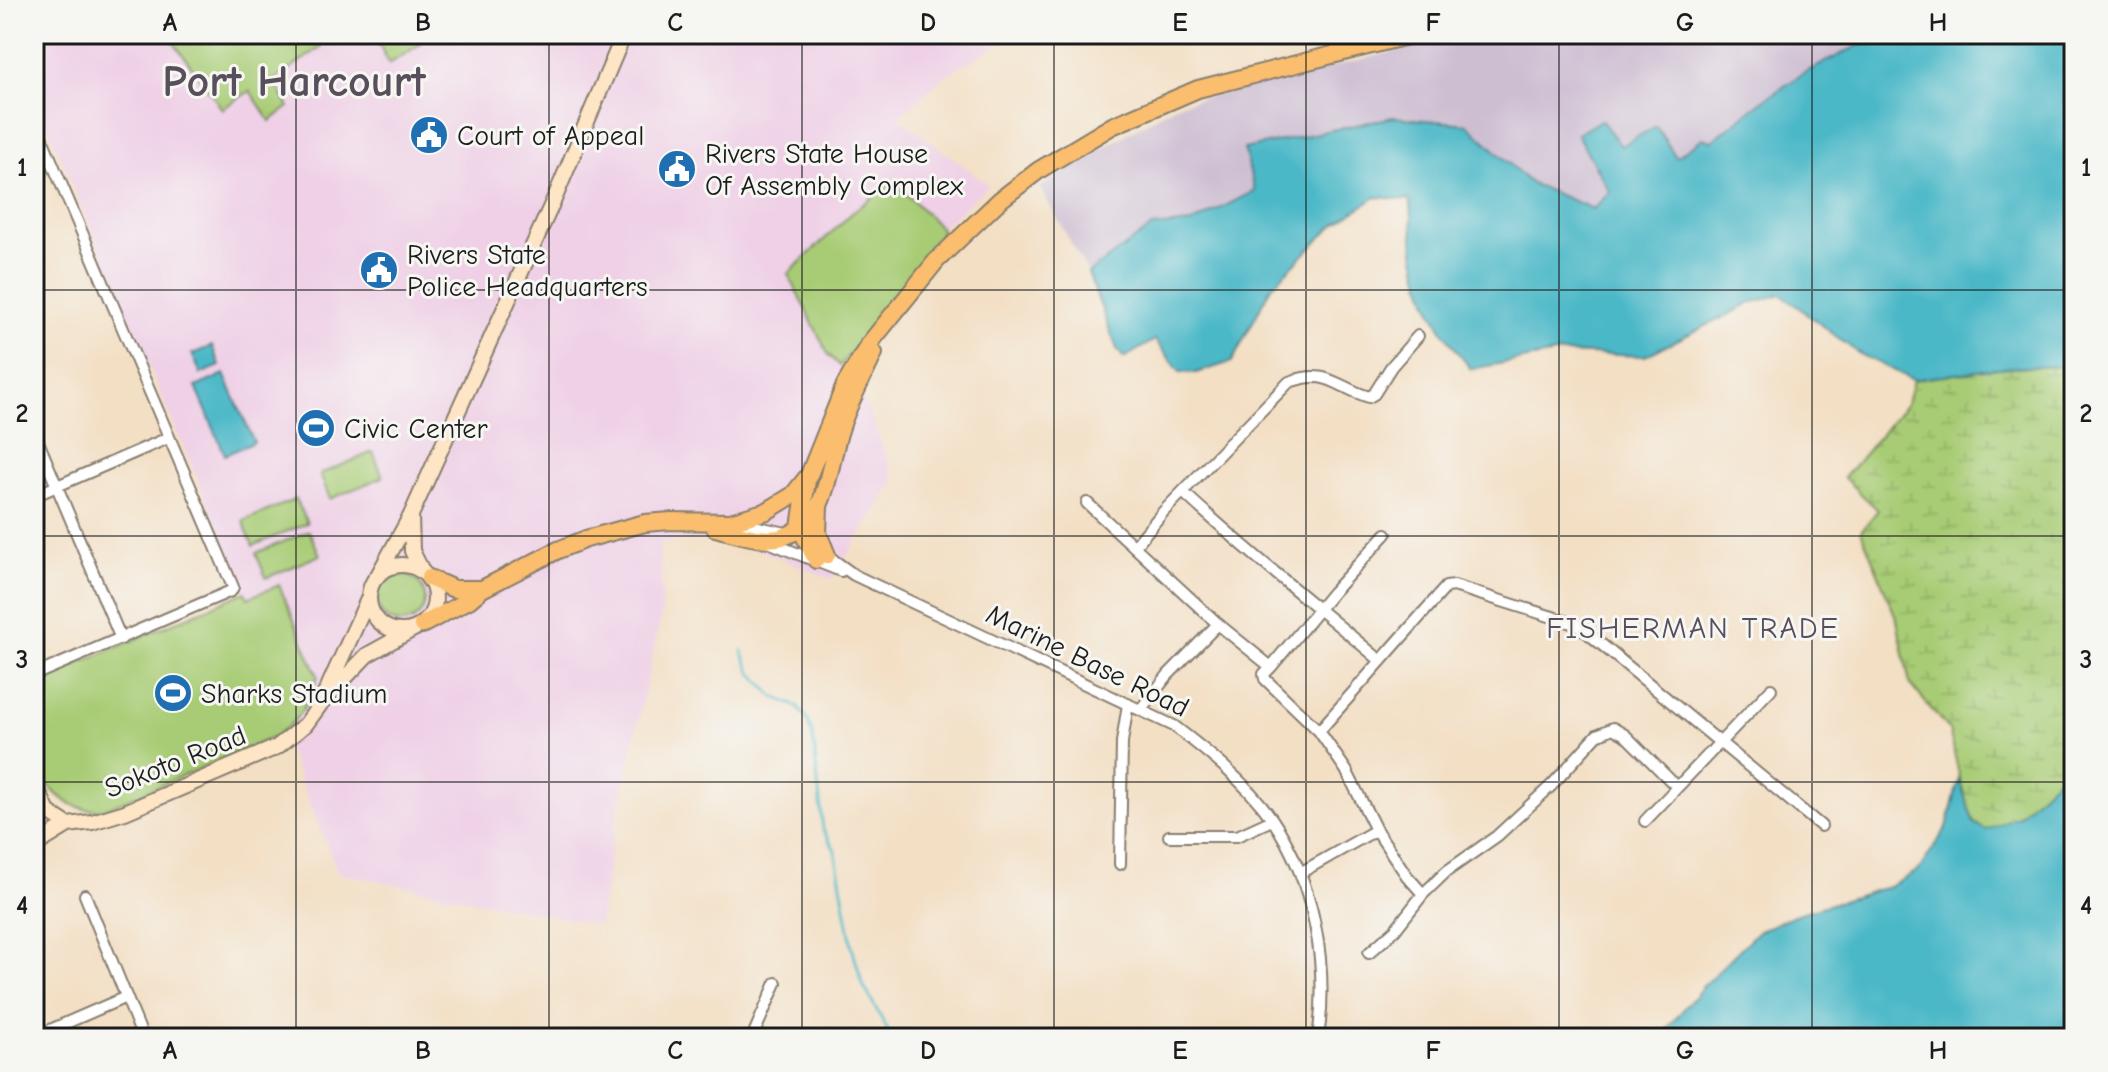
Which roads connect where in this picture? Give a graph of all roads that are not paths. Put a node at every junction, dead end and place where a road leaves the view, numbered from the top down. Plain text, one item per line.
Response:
1 (624, 34) edge
2 (1415, 34) edge
3 (35, 123) edge
4 (898, 309) junction
5 (1418, 336) dead end
6 (34, 432) edge
7 (168, 438) junction
8 (809, 475) junction
9 (57, 486) junction
10 (1183, 492) junction
11 (34, 496) edge
12 (820, 503) junction
13 (1087, 503) dead end
14 (411, 515) junction
15 (730, 522) junction
16 (694, 523) junction
17 (795, 531) junction
18 (1386, 534) dead end
19 (757, 538) junction
20 (1135, 546) junction
21 (821, 558) junction
22 (426, 575) junction
23 (377, 577) junction
24 (482, 589) junction
25 (369, 597) junction
26 (1320, 610) junction
27 (1218, 624) junction
28 (417, 628) junction
29 (121, 639) junction
30 (1381, 661) junction
31 (1271, 667) junction
32 (34, 675) edge
33 (1771, 689) dead end
34 (322, 702) junction
35 (1128, 704) junction
36 (1140, 710) junction
37 (1319, 731) junction
38 (1720, 743) junction
39 (34, 782) edge
40 (1676, 786) junction
41 (1272, 820) junction
42 (1645, 821) dead end
43 (68, 825) junction
44 (1821, 826) dead end
45 (1376, 830) junction
46 (1169, 836) dead end
47 (34, 846) edge
48 (1120, 864) dead end
49 (1300, 873) junction
50 (1423, 894) junction
51 (85, 895) dead end
52 (1369, 953) dead end
53 (776, 983) dead end
54 (126, 997) junction
55 (34, 1037) edge
56 (143, 1038) edge
57 (752, 1038) edge
58 (1318, 1038) edge

1 - 14 street
2 - 4 main road
3 - 7 street
4 - 8 main road
4 - 12 main road
5 - 10 street
6 - 9 street
7 - 9 street
7 - 29 street
8 - 15 main road
8 - 17 main road
9 - 11 street
9 - 29 street
10 - 20 street
10 - 26 street
12 - 17 main road
12 - 21 main road
13 - 20 street
14 - 22 street
14 - 23 street
15 - 16 main road
15 - 17 street
16 - 19 main road
16 - 24 main road
17 - 19 main road
17 - 21 main road
18 - 26 street
19 - 21 street, Marine Base Road
20 - 27 street
21 - 35 street, Marine Base Road
22 - 23 street
22 - 24 main road
22 - 28 street
23 - 25 street
24 - 28 main road
25 - 28 street
25 - 34 street, Sokoto Road
26 - 30 street
26 - 31 street
27 - 31 street
27 - 36 street
28 - 34 street, Sokoto Road
29 - 32 street
30 - 37 street
30 - 38 street
31 - 37 street
33 - 38 street
34 - 43 street, Sokoto Road
35 - 36 street, Marine Base Road
35 - 48 street
36 - 41 street, Marine Base Road
37 - 45 street
38 - 40 street
38 - 44 street
39 - 43 street
40 - 42 street
40 - 50 street
41 - 46 street
41 - 49 street, Marine Base Road
43 - 47 street, Sokoto Road
45 - 49 street
45 - 50 street
49 - 58 street, Marine Base Road
50 - 52 street
51 - 54 street
53 - 57 street
54 - 55 street
54 - 56 street

